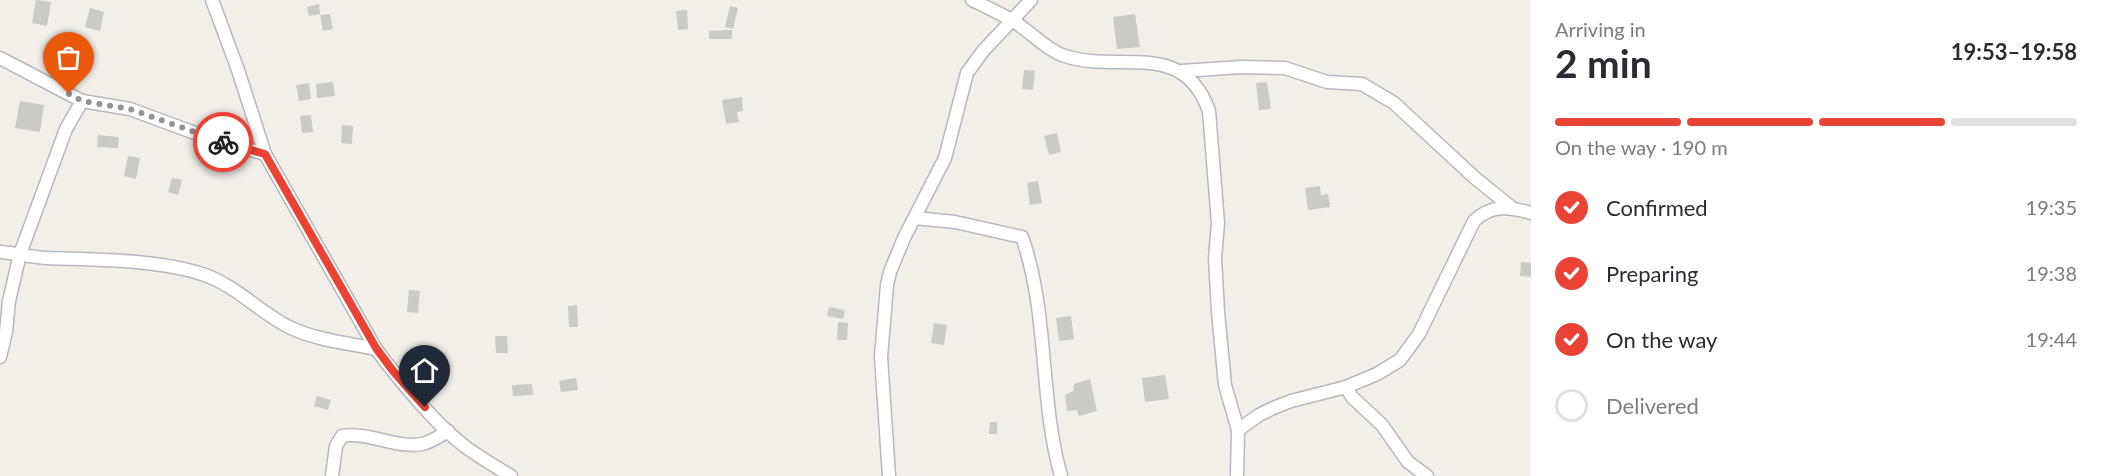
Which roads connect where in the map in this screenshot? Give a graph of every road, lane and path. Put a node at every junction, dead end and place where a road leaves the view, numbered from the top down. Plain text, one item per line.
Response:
1 (212, 0) edge
2 (972, 0) edge
3 (1031, 0) edge
4 (1013, 21) junction
5 (0, 58) edge
6 (1182, 71) junction
7 (82, 101) junction
8 (265, 154) junction
9 (1511, 207) junction
10 (1531, 213) edge
11 (915, 218) junction
12 (0, 252) edge
13 (20, 254) junction
14 (376, 348) junction
15 (0, 357) edge
16 (1346, 387) junction
17 (1238, 430) junction
18 (448, 432) junction
19 (332, 476) edge
20 (511, 476) edge
21 (889, 476) edge
22 (1061, 476) edge
23 (1237, 476) edge
24 (1426, 476) edge

1 - 8 street
2 - 4 street
3 - 4 street
4 - 6 street
4 - 11 street
5 - 7 street
6 - 9 street
6 - 17 street
7 - 8 street
7 - 13 street
8 - 14 street
9 - 10 street
9 - 16 street
11 - 21 street
11 - 22 street
12 - 13 street
13 - 14 street
13 - 15 street
14 - 18 street
16 - 17 street
16 - 24 street
17 - 23 street
18 - 19 street
18 - 20 street

